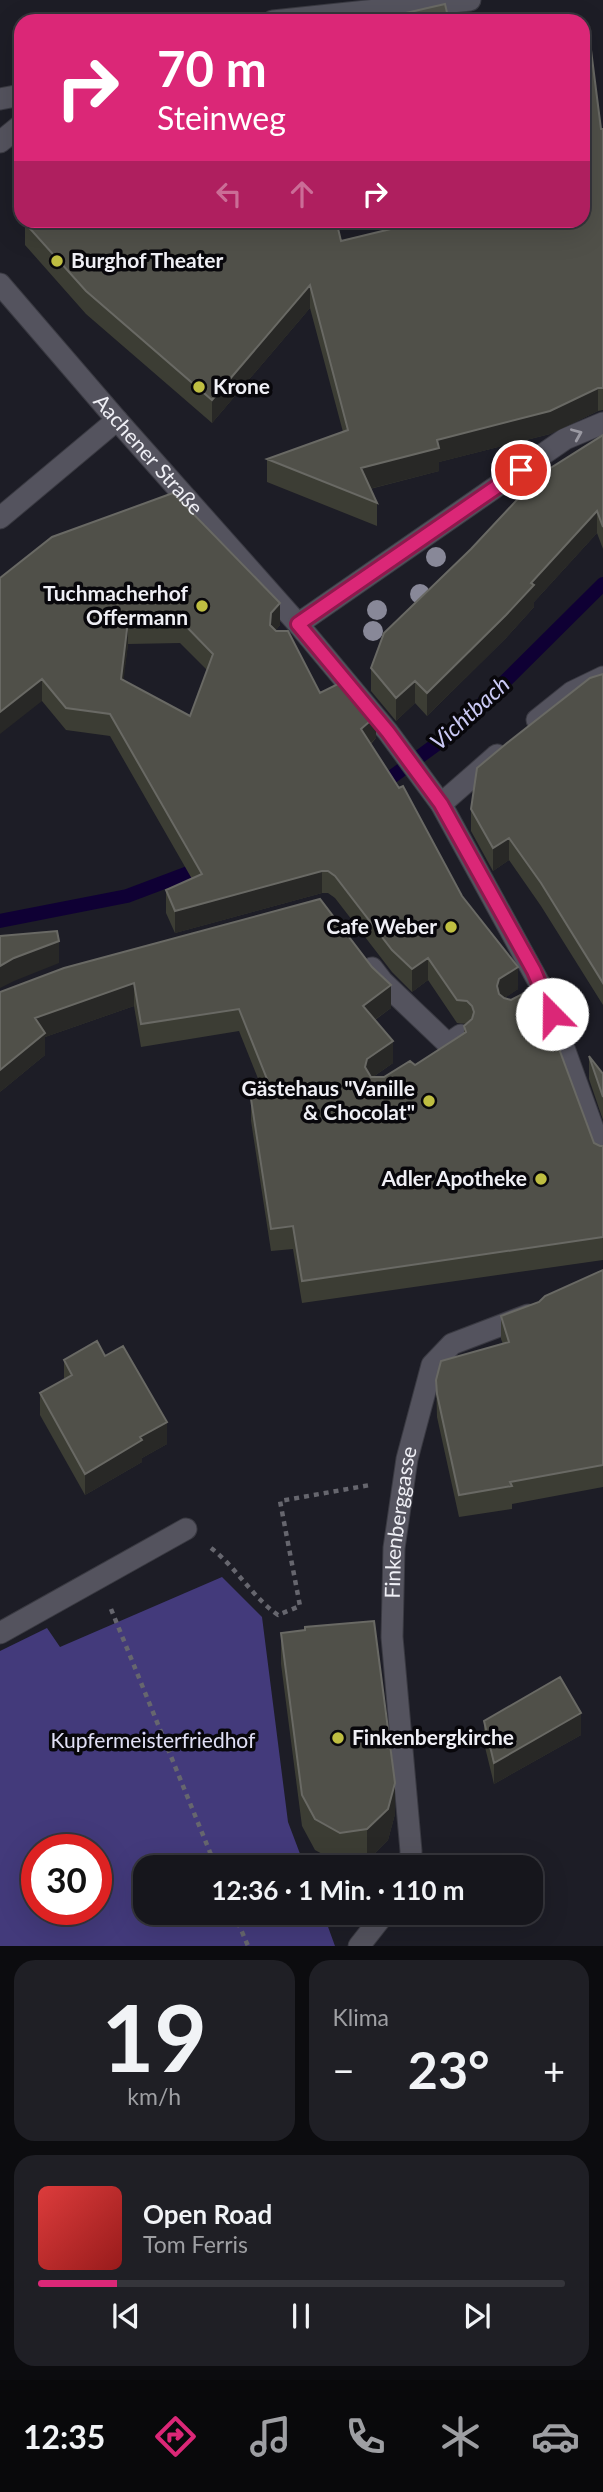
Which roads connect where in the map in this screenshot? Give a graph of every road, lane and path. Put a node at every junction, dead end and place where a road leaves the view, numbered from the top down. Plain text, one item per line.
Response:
1 (470, 0) edge
2 (339, 14) edge
3 (14, 131) edge
4 (0, 142) edge
5 (0, 284) edge
6 (117, 420) junction
7 (603, 423) edge
8 (0, 517) edge
9 (301, 628) junction
10 (282, 642) edge
11 (603, 677) edge
12 (441, 804) junction
13 (358, 949) edge
14 (543, 990) junction
15 (521, 1003) edge
16 (425, 1059) edge
17 (603, 1156) edge
18 (534, 1312) edge
19 (335, 1491) dead end
20 (186, 1529) dead end
21 (228, 1561) dead end
22 (98, 1578) junction
23 (0, 1633) edge
24 (211, 1855) edge
25 (411, 1855) edge
26 (239, 1925) edge
27 (376, 1925) edge
28 (248, 1946) edge
29 (359, 1946) edge

1 - 2 street
3 - 4 street
5 - 6 street, Aachener Straße
6 - 8 street
6 - 9 street, Aachener Straße
9 -> 7 street
9 - 10 street
9 - 12 street, Aachener Straße
11 - 12 street
12 - 14 street, Aachener Straße
13 - 16 street
14 - 15 street
14 - 17 street, Aachener Straße
18 - 25 street, Finkenberggasse
19 - 21 path
20 - 22 street
22 - 23 street
22 - 24 path
26 - 28 path
27 - 29 street

